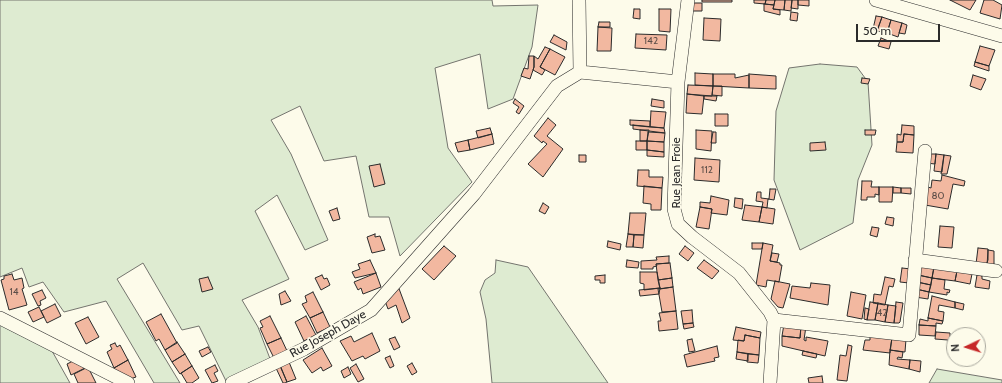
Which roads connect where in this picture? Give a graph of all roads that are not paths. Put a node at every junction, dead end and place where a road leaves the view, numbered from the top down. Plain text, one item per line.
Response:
1 (579, 0) edge
2 (688, 0) edge
3 (876, 0) edge
4 (1002, 36) edge
5 (580, 72) junction
6 (678, 82) junction
7 (925, 151) dead end
8 (915, 260) junction
9 (996, 271) dead end
10 (0, 318) edge
11 (774, 320) junction
12 (128, 383) edge
13 (232, 383) edge
14 (770, 383) edge

1 - 5 street
2 - 6 street, Rue Jean Froie
3 - 4 street
5 - 6 street
5 - 13 street, Rue Joseph Daye
6 - 11 street, Rue Jean Froie
7 - 8 street
8 - 9 street
8 - 11 street
10 - 12 street
11 - 14 street

